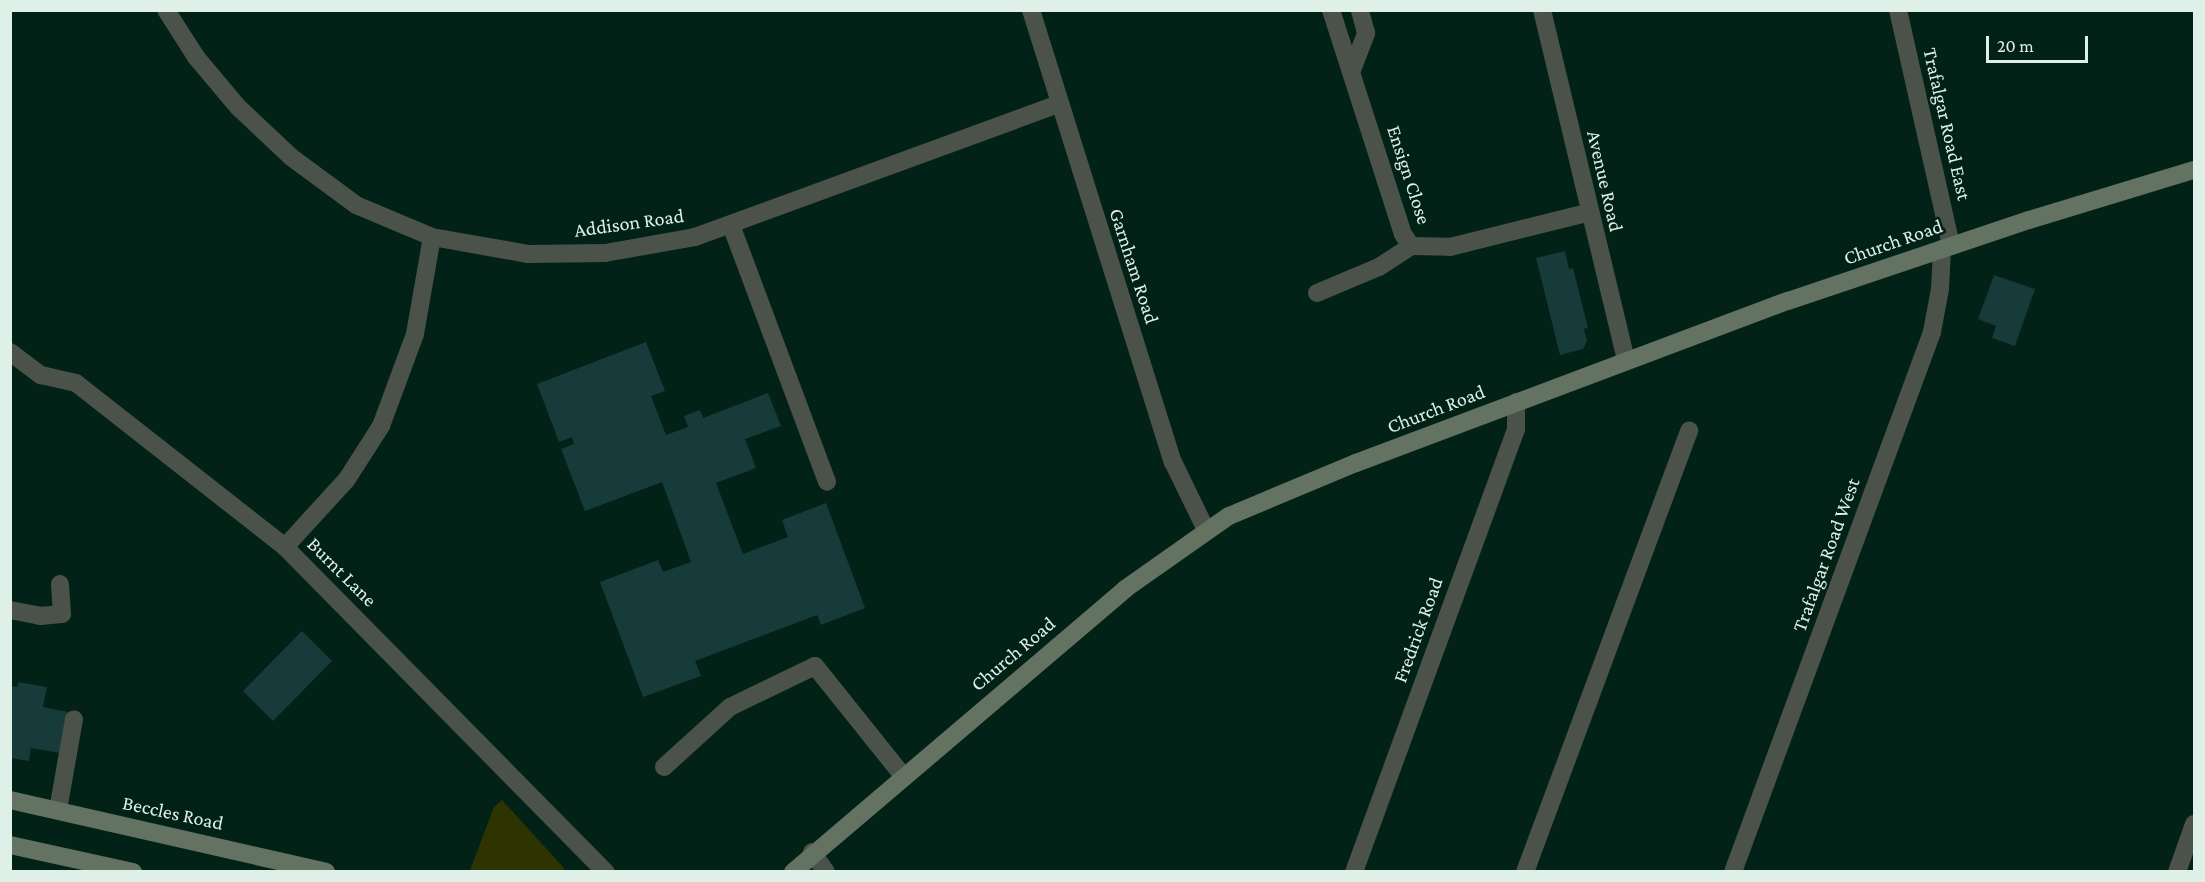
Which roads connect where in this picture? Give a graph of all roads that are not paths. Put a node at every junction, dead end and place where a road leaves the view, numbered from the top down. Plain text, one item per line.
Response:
1 (166, 10) edge
2 (1031, 10) edge
3 (1331, 10) edge
4 (1360, 10) edge
5 (1542, 10) edge
6 (1898, 10) edge
7 (1352, 70) junction
8 (1059, 104) junction
9 (2194, 170) edge
10 (1590, 212) junction
11 (731, 225) junction
12 (432, 237) junction
13 (1411, 246) junction
14 (1947, 248) junction
15 (1317, 293) dead end
16 (10, 352) edge
17 (1626, 361) junction
18 (1516, 402) junction
19 (1689, 430) dead end
20 (826, 482) dead end
21 (1206, 530) junction
22 (285, 547) junction
23 (60, 584) dead end
24 (10, 610) edge
25 (74, 719) dead end
26 (664, 767) dead end
27 (903, 776) junction
28 (10, 800) edge
29 (58, 810) junction
30 (2194, 824) edge
31 (10, 845) edge
32 (812, 852) junction
33 (133, 872) edge
34 (326, 872) edge
35 (606, 872) edge
36 (793, 872) edge
37 (826, 872) edge
38 (1354, 872) edge
39 (1525, 872) edge
40 (1733, 872) edge
41 (2177, 872) edge

1 - 12 street, Addison Road
2 - 8 street, Garnham Road
3 - 7 street, Ensign Close
4 - 7 street
5 - 10 street, Avenue Road
6 - 14 street, Trafalgar Road East
7 - 13 street, Ensign Close
8 - 11 street, Addison Road
8 - 21 street, Garnham Road
9 - 14 main road, Church Road
10 - 13 street, Ensign Close
10 - 17 street, Avenue Road
11 - 12 street, Addison Road
11 - 20 street
12 - 22 street
13 - 15 street
14 - 17 main road, Church Road
14 - 40 street, Trafalgar Road West
16 - 22 street, Burnt Lane
17 - 18 main road, Church Road
18 - 21 main road, Church Road
18 - 38 street, Fredrick Road
19 - 39 street
21 - 27 main road, Church Road
22 - 35 street, Burnt Lane
23 - 24 street
25 - 29 street
26 - 27 street
27 - 32 main road, Church Road
28 - 29 main road, Beccles Road
29 - 34 main road, Beccles Road
30 - 41 street
31 - 33 main road
32 - 36 main road, Church Road
32 - 37 street

